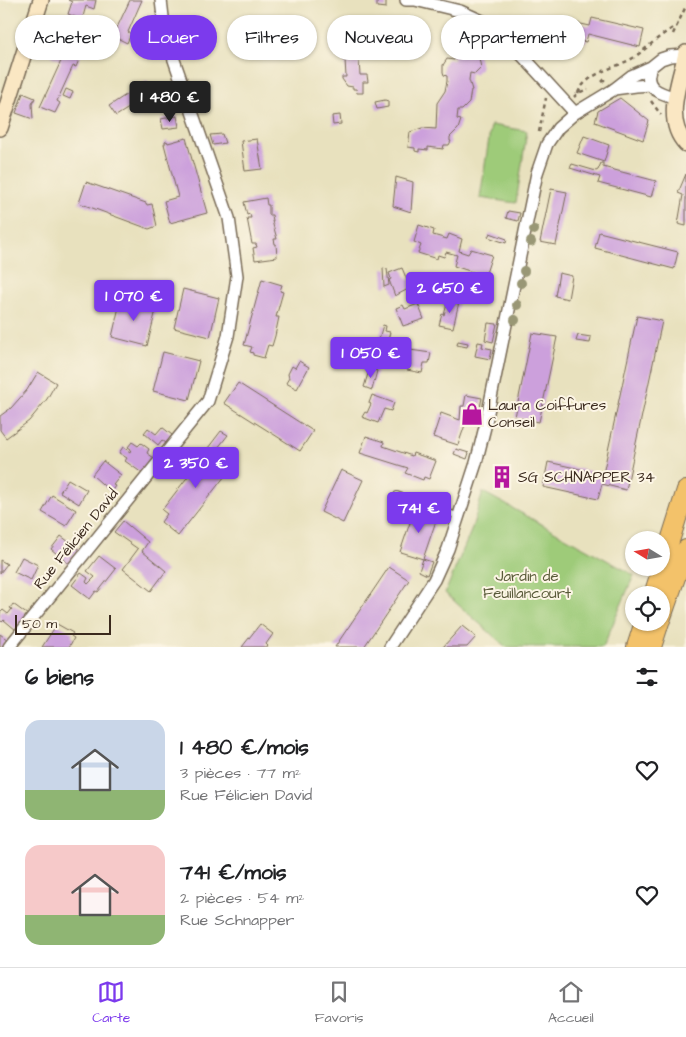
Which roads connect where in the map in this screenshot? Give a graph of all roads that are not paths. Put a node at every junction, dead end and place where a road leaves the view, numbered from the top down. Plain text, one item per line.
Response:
1 (41, 0) edge
2 (161, 0) edge
3 (406, 0) edge
4 (686, 54) edge
5 (652, 67) junction
6 (651, 85) junction
7 (613, 90) junction
8 (676, 98) junction
9 (575, 114) junction
10 (0, 128) edge
11 (686, 144) edge
12 (686, 490) edge
13 (397, 495) dead end
14 (458, 516) junction
15 (686, 549) edge
16 (656, 586) edge
17 (670, 595) edge
18 (641, 631) edge
19 (658, 631) edge
20 (9, 647) edge
21 (390, 647) edge
22 (636, 647) edge
23 (652, 647) edge

1 - 10 street
2 - 20 street, Rue Félicien David
3 - 9 street
4 - 5 street
4 - 8 street
5 - 6 street
5 - 7 street
6 - 7 street
6 - 8 street
7 - 9 street
8 - 11 street
9 - 14 street
12 - 16 main road
13 - 14 lane
14 - 21 street
15 - 17 main road
18 - 22 main road
19 - 23 main road

